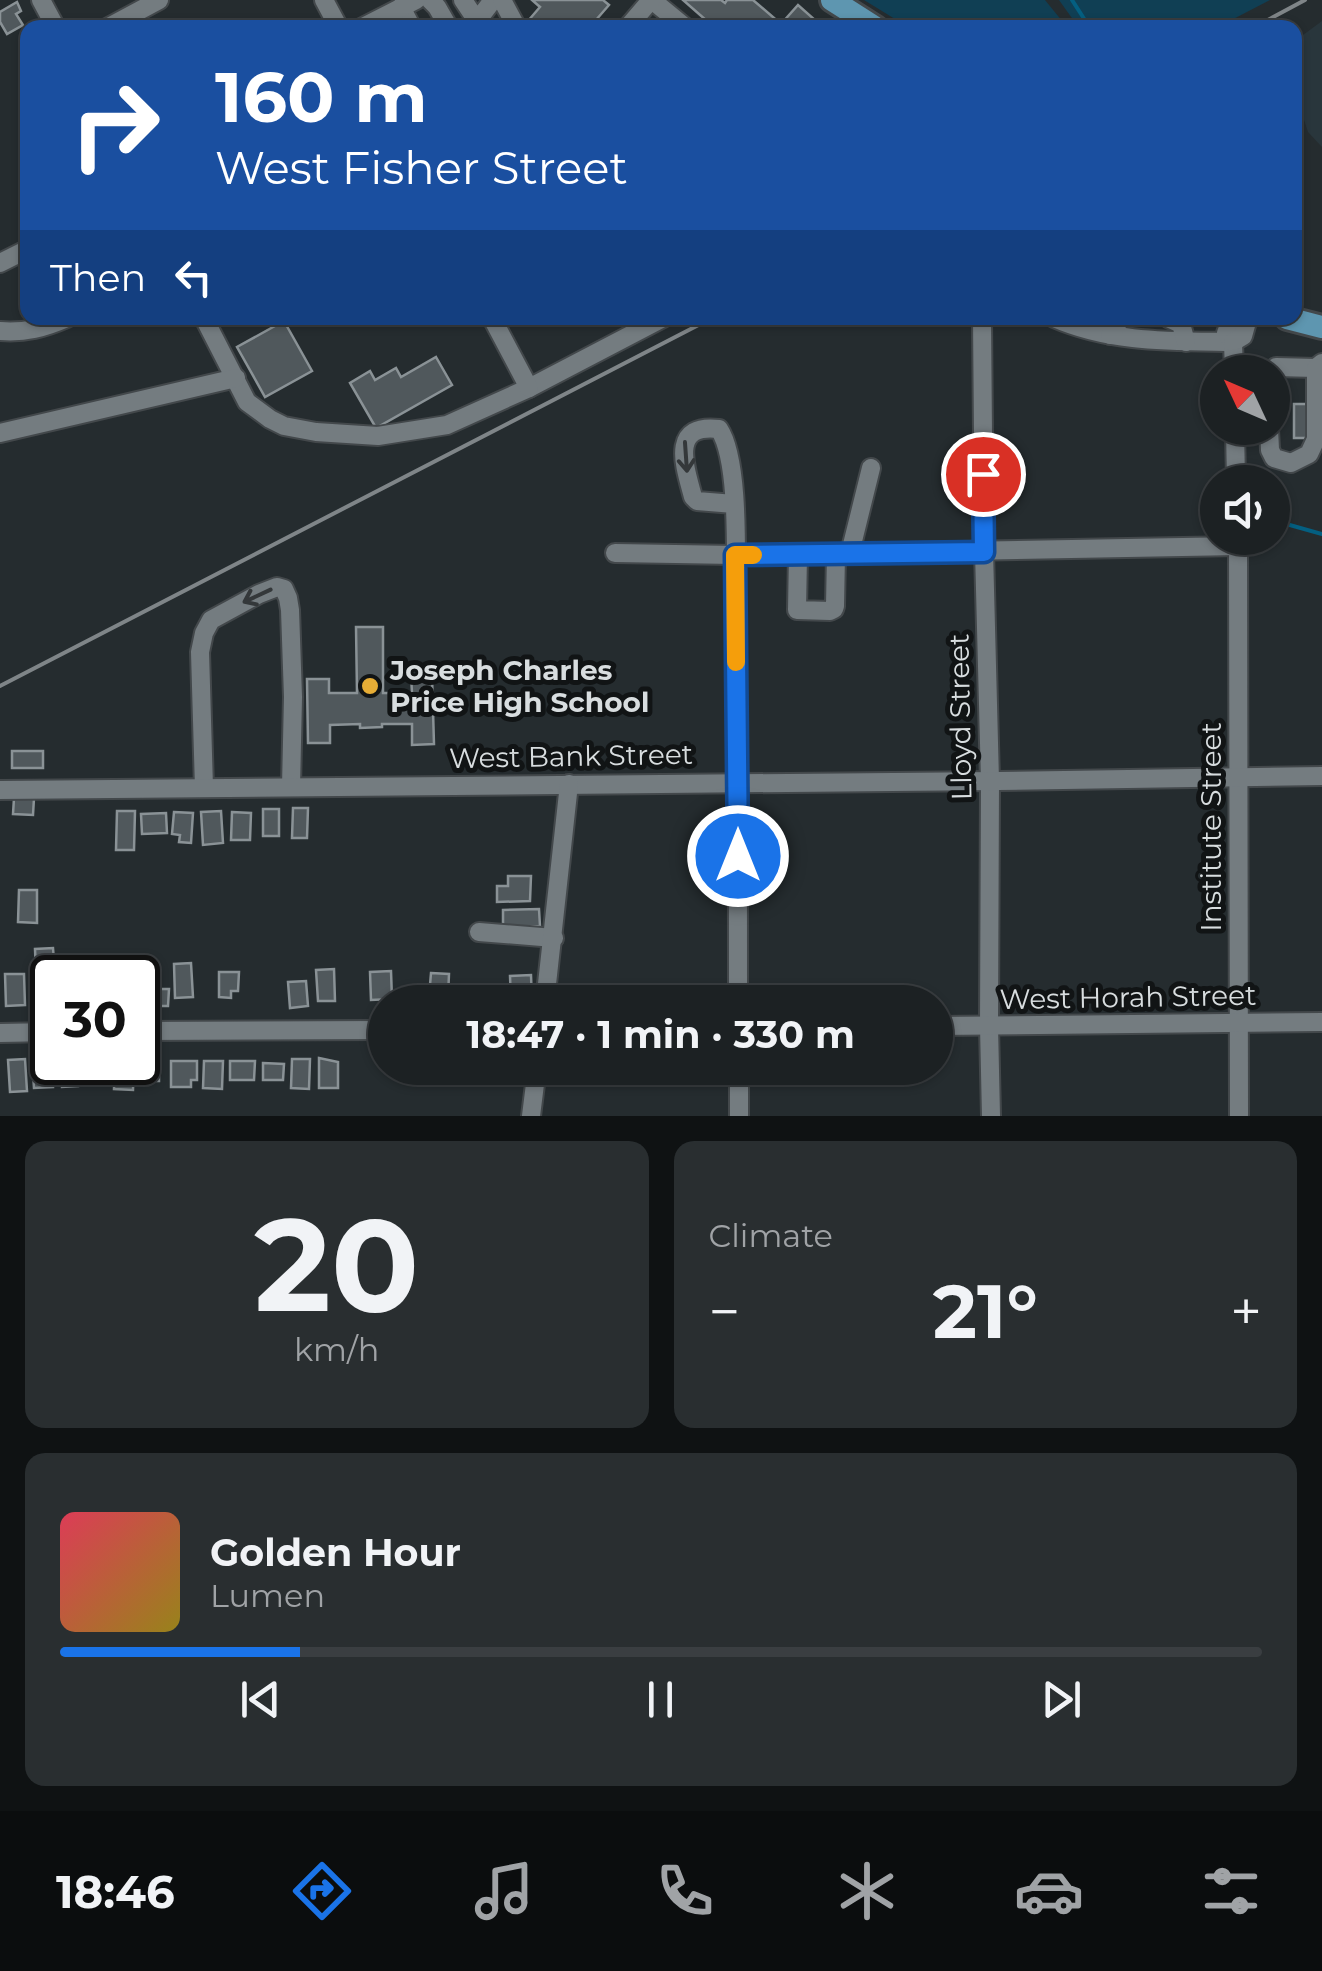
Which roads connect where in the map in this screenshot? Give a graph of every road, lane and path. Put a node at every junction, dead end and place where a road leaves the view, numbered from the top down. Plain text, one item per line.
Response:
1 (159, 0) edge
2 (652, 0) edge
3 (832, 0) edge
4 (409, 4) edge
5 (122, 20) edge
6 (377, 20) edge
7 (634, 20) edge
8 (676, 20) edge
9 (863, 20) edge
10 (51, 325) edge
11 (208, 325) edge
12 (496, 325) edge
13 (650, 325) edge
14 (982, 325) edge
15 (1084, 325) edge
16 (1116, 325) edge
17 (1181, 325) edge
18 (1229, 325) edge
19 (1246, 325) edge
20 (0, 330) edge
21 (1110, 335) junction
22 (1186, 342) junction
23 (1234, 342) junction
24 (1234, 355) edge
25 (1319, 366) edge
26 (1290, 367) edge
27 (236, 378) junction
28 (529, 388) junction
29 (0, 433) edge
30 (1270, 445) edge
31 (870, 468) dead end
32 (734, 504) dead end
33 (1200, 543) edge
34 (984, 552) junction
35 (616, 553) dead end
36 (798, 554) junction
37 (843, 554) junction
38 (735, 555) junction
39 (1238, 555) edge
40 (1322, 776) edge
41 (1238, 778) junction
42 (990, 781) junction
43 (738, 782) junction
44 (568, 784) junction
45 (291, 787) junction
46 (204, 788) junction
47 (0, 790) edge
48 (479, 932) dead end
49 (554, 938) junction
50 (547, 985) edge
51 (738, 985) edge
52 (1322, 1022) edge
53 (1239, 1023) junction
54 (953, 1026) edge
55 (988, 1026) junction
56 (368, 1030) edge
57 (160, 1031) edge
58 (0, 1032) edge
59 (30, 1032) edge
60 (535, 1085) edge
61 (739, 1085) edge
62 (531, 1116) edge
63 (740, 1116) edge
64 (991, 1116) edge
65 (1239, 1116) edge

1 - 5 street
2 - 7 street
2 - 8 street
3 - 9 main road
4 - 6 street
10 - 20 street
11 - 27 street
12 - 28 street
13 - 28 street
14 - 34 street, Lloyd Street
15 - 21 street
16 - 21 street
17 - 22 street
18 - 23 street
19 - 23 street
21 - 22 street
22 - 23 street
23 - 24 street
25 - 26 street
25 - 30 street
27 - 28 street
27 - 29 street
31 - 37 street
32 - 38 street
33 - 34 street
34 - 37 street
34 - 42 street, Lloyd Street
35 - 38 street
36 - 37 street
36 - 37 street
36 - 38 street
38 - 43 street
39 - 41 street, Institute Street
40 - 41 street, West Bank Street
41 - 42 street, West Bank Street
41 - 53 street, Institute Street
42 - 43 street, West Bank Street
42 - 55 street, Lloyd Street
43 - 44 street, West Bank Street
43 - 51 street
44 - 45 street, West Bank Street
44 - 49 street
45 - 46 street, West Bank Street
45 -> 46 street
46 - 47 street, West Bank Street
48 - 49 street
49 - 50 street
52 - 53 street, West Horah Street
53 - 55 street, West Horah Street
53 - 65 street, Institute Street
54 - 55 street, West Horah Street
55 - 64 street, Lloyd Street
56 - 57 street
58 - 59 street
60 - 62 street
61 - 63 street

